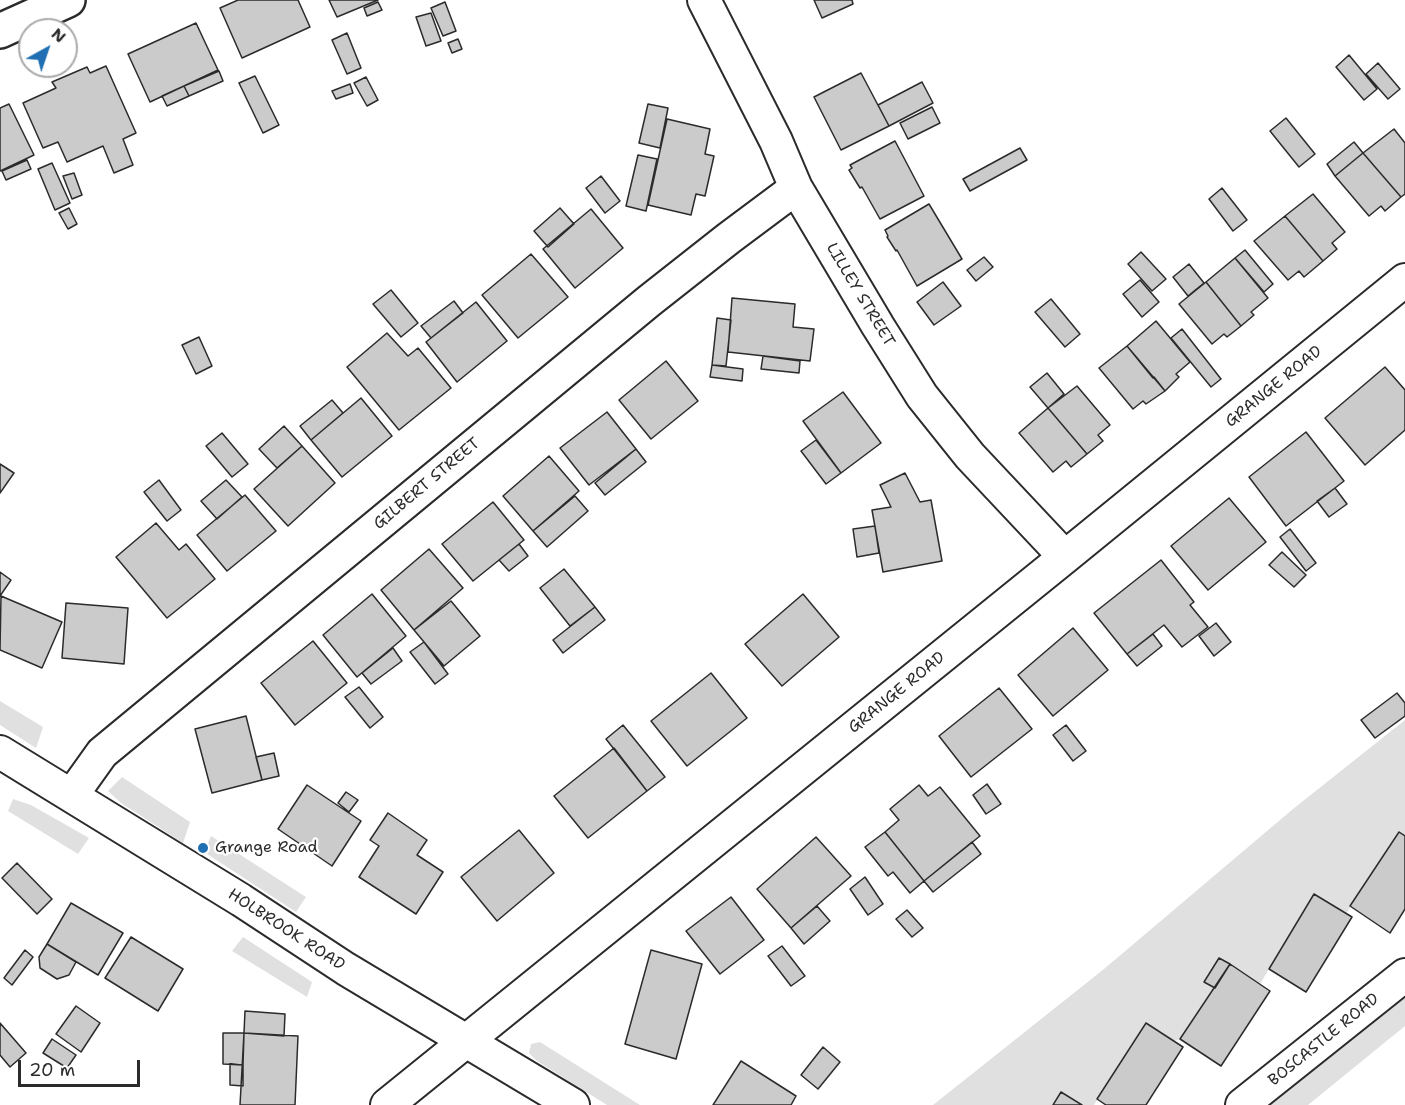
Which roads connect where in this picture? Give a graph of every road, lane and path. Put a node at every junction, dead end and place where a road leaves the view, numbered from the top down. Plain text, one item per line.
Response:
1 (68, 0) edge
2 (704, 0) edge
3 (0, 31) edge
4 (796, 188) junction
5 (1405, 280) edge
6 (1065, 557) junction
7 (0, 752) edge
8 (72, 795) junction
9 (1405, 975) edge
10 (466, 1041) junction
11 (387, 1105) edge
12 (573, 1105) edge
13 (1242, 1105) edge

1 - 3 street
2 - 4 street, LILLEY STREET
4 - 6 street, LILLEY STREET
4 - 8 street, GILBERT STREET
5 - 6 street, GRANGE ROAD
6 - 10 street, GRANGE ROAD
7 - 8 street, HOLBROOK ROAD
8 - 10 street, HOLBROOK ROAD
9 - 13 street, BOSCASTLE ROAD
10 - 11 street, GRANGE ROAD
10 - 12 street, HOLBROOK ROAD

